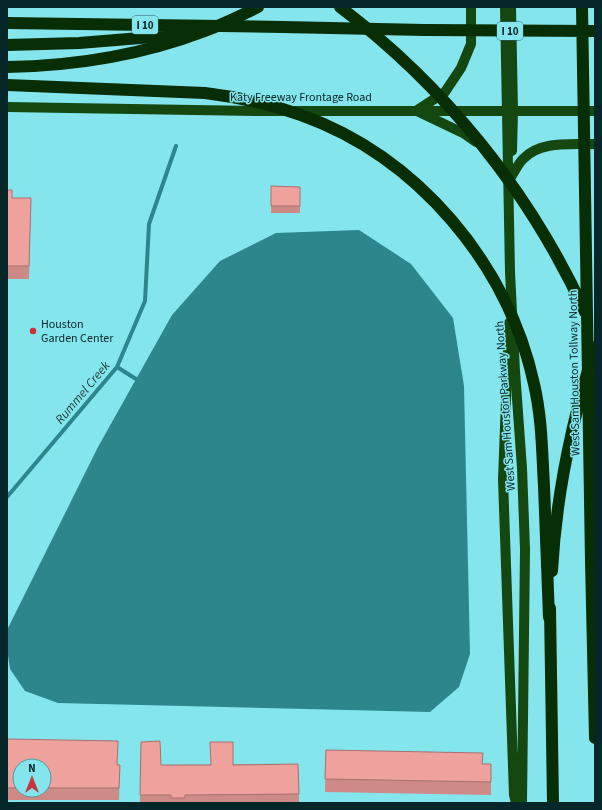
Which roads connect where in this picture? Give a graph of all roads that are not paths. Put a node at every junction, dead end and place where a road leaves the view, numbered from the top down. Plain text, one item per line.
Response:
1 (258, 7) edge
2 (340, 7) edge
3 (471, 7) edge
4 (505, 7) edge
5 (511, 7) edge
6 (582, 7) edge
7 (7, 23) edge
8 (283, 27) junction
9 (595, 31) edge
10 (7, 45) edge
11 (7, 67) edge
12 (7, 85) edge
13 (7, 107) edge
14 (416, 111) junction
15 (513, 111) junction
16 (595, 111) edge
17 (595, 144) edge
18 (511, 177) junction
19 (595, 333) edge
20 (595, 347) edge
21 (549, 616) junction
22 (595, 738) edge
23 (516, 803) edge
24 (522, 803) edge
25 (553, 803) edge

1 - 11 highway, bridge
2 - 19 highway, bridge
3 - 14 main road
4 - 24 main road, West Sam Houston Parkway North, bridge
5 - 15 main road
6 - 22 highway, West Sam Houston Tollway North, bridge
7 - 8 highway, I 10
8 - 9 highway, I 10, bridge
8 - 10 highway
12 - 21 highway, bridge
13 - 14 main road, Katy Freeway Frontage Road
14 - 15 main road, Katy Freeway Frontage Road
14 - 18 main road
15 - 16 main road, Katy Freeway Frontage Road
15 - 18 main road
17 - 18 main road
18 - 23 main road
20 - 21 highway, bridge
21 - 25 highway

